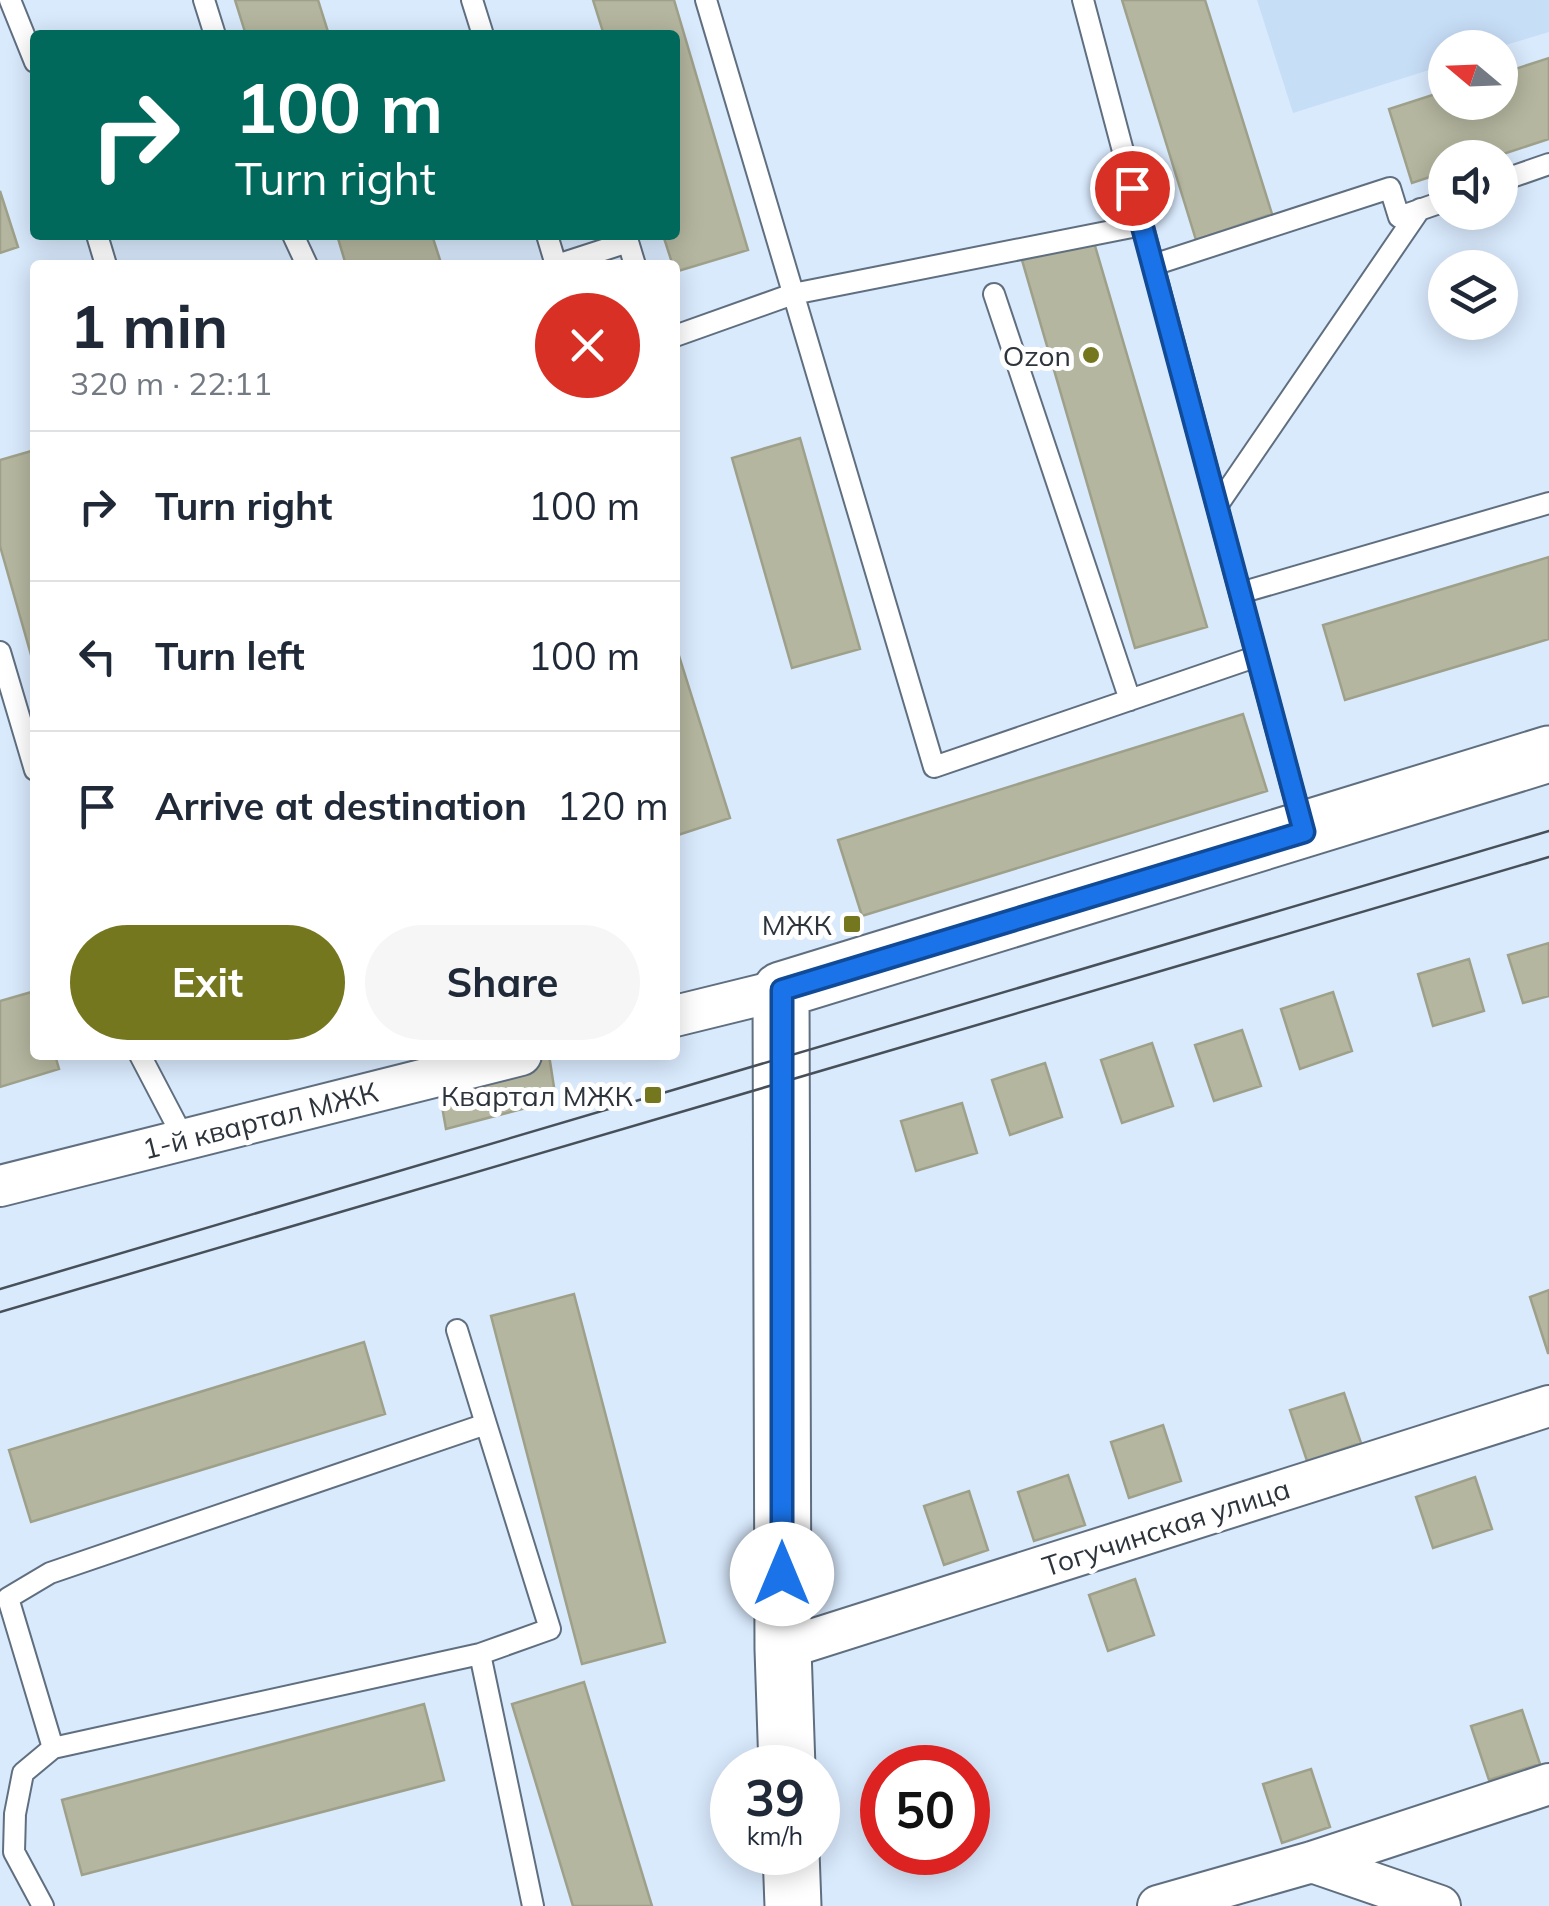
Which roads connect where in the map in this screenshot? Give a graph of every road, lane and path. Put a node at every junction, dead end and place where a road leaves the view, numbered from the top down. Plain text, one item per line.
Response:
1 (10, 0) edge
2 (204, 0) edge
3 (472, 0) edge
4 (706, 0) edge
5 (1083, 0) edge
6 (213, 30) edge
7 (481, 30) edge
8 (30, 50) edge
9 (1549, 164) edge
10 (1518, 175) edge
11 (1428, 206) edge
12 (1420, 209) junction
13 (1142, 225) junction
14 (572, 260) edge
15 (633, 260) edge
16 (1153, 264) junction
17 (793, 294) junction
18 (994, 294) dead end
19 (680, 334) edge
20 (1549, 503) edge
21 (1217, 506) junction
22 (1240, 593) junction
23 (0, 652) edge
24 (1256, 657) junction
25 (1130, 700) junction
26 (30, 753) edge
27 (1549, 754) edge
28 (1304, 832) junction
29 (782, 990) junction
30 (682, 1010) edge
31 (143, 1060) edge
32 (500, 1060) edge
33 (184, 1139) junction
34 (0, 1186) edge
35 (457, 1330) dead end
36 (1549, 1406) edge
37 (486, 1424) junction
38 (783, 1649) junction
39 (480, 1654) junction
40 (787, 1745) edge
41 (53, 1748) junction
42 (1549, 1784) edge
43 (8, 1819) edge
44 (1312, 1862) junction
45 (792, 1875) edge
46 (44, 1906) edge
47 (533, 1906) edge
48 (793, 1906) edge
49 (1158, 1906) edge
50 (1440, 1906) edge

1 - 8 lane
2 - 6 lane
3 - 7 lane
4 - 17 lane
5 - 13 lane
9 - 10 lane
11 - 12 lane
12 - 16 lane
12 - 21 lane
13 - 16 lane
13 - 17 lane
14 - 15 lane
16 - 21 lane
17 - 19 lane
17 - 25 lane
18 - 25 lane
20 - 22 lane
21 - 22 lane
22 - 24 lane
23 - 26 lane
24 - 25 lane
24 - 28 lane
27 - 28 main road
28 - 29 main road
29 - 30 street
29 - 38 main road
31 - 33 lane
32 - 33 street, 1-й квартал МЖК
33 - 34 street, 1-й квартал МЖК
35 - 37 lane
36 - 38 street, Тогучинская улица
37 - 39 lane
37 - 41 lane
38 - 40 main road
39 - 41 lane
39 - 47 lane
41 - 43 lane
42 - 44 street
43 - 46 lane
44 - 49 street
44 - 50 street
45 - 48 main road

